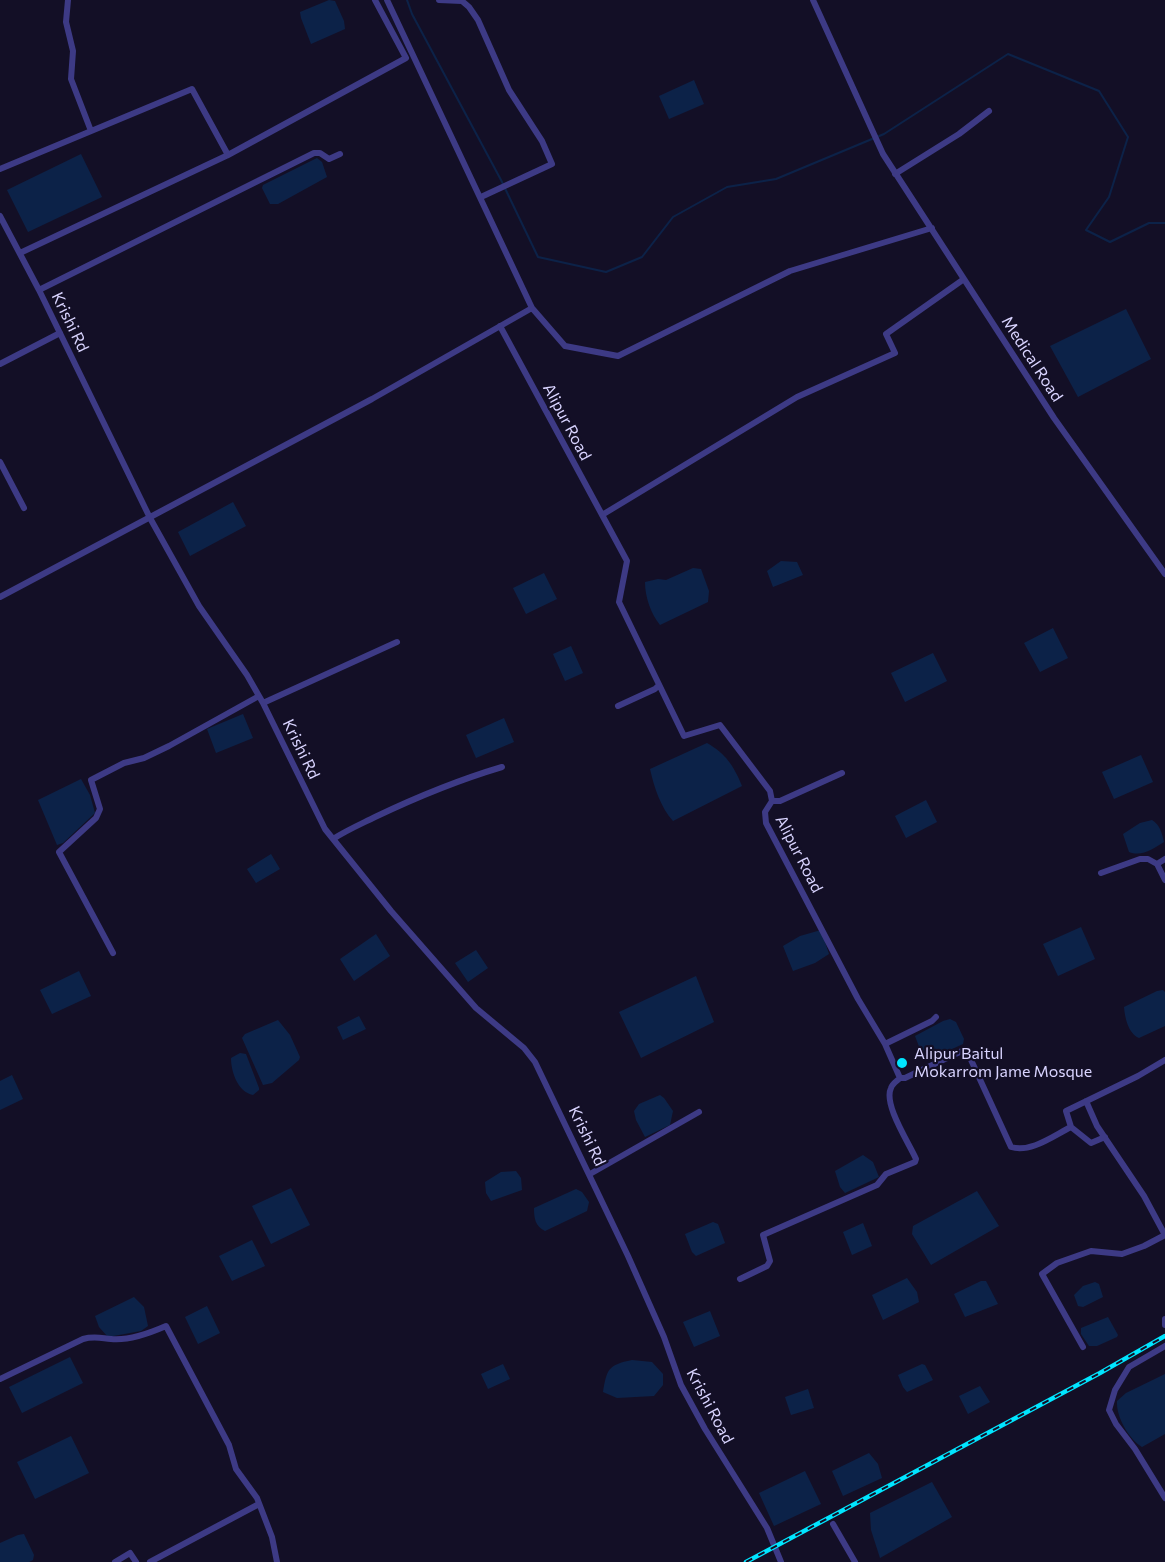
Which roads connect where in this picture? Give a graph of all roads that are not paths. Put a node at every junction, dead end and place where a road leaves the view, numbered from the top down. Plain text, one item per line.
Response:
1 (68, 0) edge
2 (375, 0) edge
3 (387, 0) edge
4 (439, 0) edge
5 (813, 0) edge
6 (990, 111) dead end
7 (91, 131) junction
8 (340, 154) dead end
9 (228, 155) junction
10 (0, 169) edge
11 (896, 174) junction
12 (482, 197) junction
13 (0, 216) edge
14 (932, 228) junction
15 (20, 253) junction
16 (964, 279) junction
17 (39, 290) junction
18 (532, 308) junction
19 (500, 326) junction
20 (60, 333) junction
21 (0, 364) edge
22 (0, 462) edge
23 (24, 508) dead end
24 (602, 515) junction
25 (150, 518) junction
26 (1165, 574) edge
27 (0, 597) edge
28 (397, 642) dead end
29 (659, 685) junction
30 (259, 696) junction
31 (263, 703) junction
32 (618, 706) dead end
33 (502, 767) dead end
34 (842, 773) dead end
35 (772, 801) junction
36 (333, 839) junction
37 (1165, 860) edge
38 (1157, 864) junction
39 (1101, 873) dead end
40 (1165, 880) edge
41 (113, 953) dead end
42 (936, 1017) dead end
43 (885, 1044) junction
44 (1165, 1060) edge
45 (900, 1078) junction
46 (1086, 1101) junction
47 (699, 1112) dead end
48 (1071, 1128) junction
49 (1105, 1137) junction
50 (590, 1174) junction
51 (1165, 1235) edge
52 (628, 1256) joint
53 (740, 1279) dead end
54 (1165, 1319) edge
55 (1165, 1324) edge
56 (1165, 1346) edge
57 (1083, 1347) dead end
58 (0, 1379) edge
59 (1165, 1498) edge
60 (259, 1504) junction
61 (833, 1524) dead end
62 (115, 1562) edge
63 (136, 1562) edge
64 (150, 1562) edge
65 (277, 1562) edge
66 (781, 1562) edge
67 (855, 1562) edge

1 - 7 street
2 - 9 street
3 - 12 street
4 - 12 street
5 - 11 street, Medical Road
6 - 11 street
7 - 9 street
7 - 10 street
8 - 17 street
9 - 15 street
11 - 14 street, Medical Road
12 - 18 street
13 - 15 street, Krishi Rd
14 - 16 street, Medical Road
14 - 18 street
15 - 17 street, Krishi Rd
16 - 24 street
16 - 26 street, Medical Road
17 - 20 street, Krishi Rd
18 - 19 street
19 - 24 street, Alipur Road
19 - 25 street
20 - 21 street
20 - 25 street, Krishi Rd
22 - 23 street
24 - 29 street, Alipur Road
25 - 27 street
25 - 30 street, Krishi Rd
28 - 31 street
29 - 32 street
29 - 35 street, Alipur Road
30 - 31 street, Krishi Rd
30 - 41 street
31 - 36 street, Krishi Rd
33 - 36 street
34 - 35 street
35 - 43 street, Alipur Road
36 - 50 street, Krishi Rd
37 - 38 street
38 - 39 street
38 - 40 street
42 - 43 street
43 - 45 street, Alipur Road
44 - 46 street
45 - 48 street
45 - 53 street
46 - 48 street
46 - 49 street
47 - 50 street
48 - 49 street
49 - 51 street
50 - 52 street, Krishi Rd
51 - 57 street
52 - 66 street, Krishi Road
54 - 55 street
56 - 59 street
58 - 60 street
60 - 64 street
60 - 65 street
61 - 67 street
62 - 63 street

